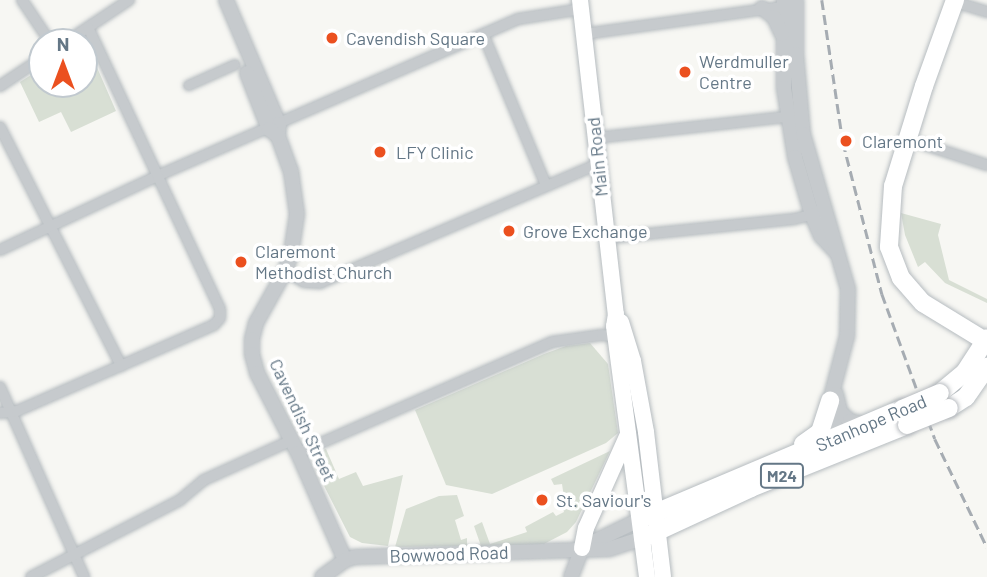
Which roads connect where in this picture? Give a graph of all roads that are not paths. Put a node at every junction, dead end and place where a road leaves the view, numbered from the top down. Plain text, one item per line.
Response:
1 (22, 0) edge
2 (217, 0) edge
3 (226, 0) edge
4 (955, 1) edge
5 (123, 2) edge
6 (790, 3) edge
7 (580, 5) edge
8 (762, 8) junction
9 (987, 12) edge
10 (88, 27) joint
11 (41, 28) edge
12 (483, 34) junction
13 (584, 34) junction
14 (783, 36) junction
15 (235, 64) dead end
16 (28, 67) edge
17 (188, 85) dead end
18 (0, 86) edge
19 (794, 116) junction
20 (0, 127) edge
21 (275, 130) junction
22 (595, 138) junction
23 (907, 139) junction
24 (598, 164) junction
25 (987, 164) edge
26 (157, 176) junction
27 (546, 185) junction
28 (821, 203) junction
29 (812, 215) junction
30 (50, 227) junction
31 (889, 229) junction
32 (607, 238) junction
33 (0, 250) edge
34 (837, 253) junction
35 (285, 271) junction
36 (621, 337) junction
37 (987, 337) edge
38 (121, 366) junction
39 (986, 370) edge
40 (0, 387) edge
41 (833, 393) junction
42 (944, 401) junction
43 (5, 413) edge
44 (904, 420) junction
45 (864, 424) junction
46 (629, 432) junction
47 (840, 435) junction
48 (295, 446) junction
49 (771, 465) junction
50 (649, 516) junction
51 (651, 535) junction
52 (582, 548) junction
53 (74, 555) junction
54 (345, 560) junction
55 (31, 577) edge
56 (84, 577) edge
57 (321, 577) edge
58 (571, 577) edge
59 (647, 577) edge
60 (663, 577) edge

1 - 11 street
2 - 21 street, Cavendish Street
3 - 21 street, Cavendish Street
4 - 9 street
4 - 23 main road
5 - 10 street
6 - 8 street
6 - 14 street
6 - 19 street
7 - 12 street
7 - 13 main road, Main Road
8 - 13 street
8 - 14 street
10 - 26 street
12 - 21 street
12 - 27 street
13 - 22 main road, Main Road
14 - 19 street
15 - 17 street
16 - 18 street
19 - 22 street
19 - 28 street
19 - 29 street
20 - 30 street
21 - 26 street
21 - 35 street, Cavendish Street
22 - 24 main road, Main Road
23 - 25 street
23 - 31 main road
24 - 27 street
24 - 32 main road, Main Road
26 - 30 street
26 - 38 street
27 - 35 street
28 - 29 street
28 - 34 street
29 - 32 street
29 - 34 street
30 - 33 street
30 - 38 street
31 - 37 main road
31 - 37 main road
32 - 36 main road, Main Road
34 - 41 street
35 - 48 street, Cavendish Street
36 - 46 main road, Main Road
36 - 48 street
36 - 50 main road, Main Road
37 - 42 main road, Stanhope Road / M24
38 - 43 street
39 - 42 main road, Stanhope Road / M24
40 - 43 street
41 - 45 street
41 - 47 street
41 - 49 main road
42 - 44 main road, Stanhope Road / M24, bridge
43 - 53 street
44 - 45 main road, Stanhope Road / M24
44 - 47 main road
44 - 51 main road, Stanhope Road / M24
45 - 47 main road, Stanhope Road / M24
46 - 50 main road, Main Road
46 - 52 main road
47 - 49 main road, Stanhope Road / M24
48 - 53 street
48 - 54 street, Cavendish Street
49 - 50 main road, Stanhope Road / M24
50 - 51 main road, Main Road
50 - 52 street, Bowwood Road
51 - 52 street, Bowwood Road
51 - 59 main road, Main Road
51 - 60 main road, Main Road
52 - 54 street, Bowwood Road
52 - 58 street
53 - 55 street
53 - 56 street
54 - 57 street

